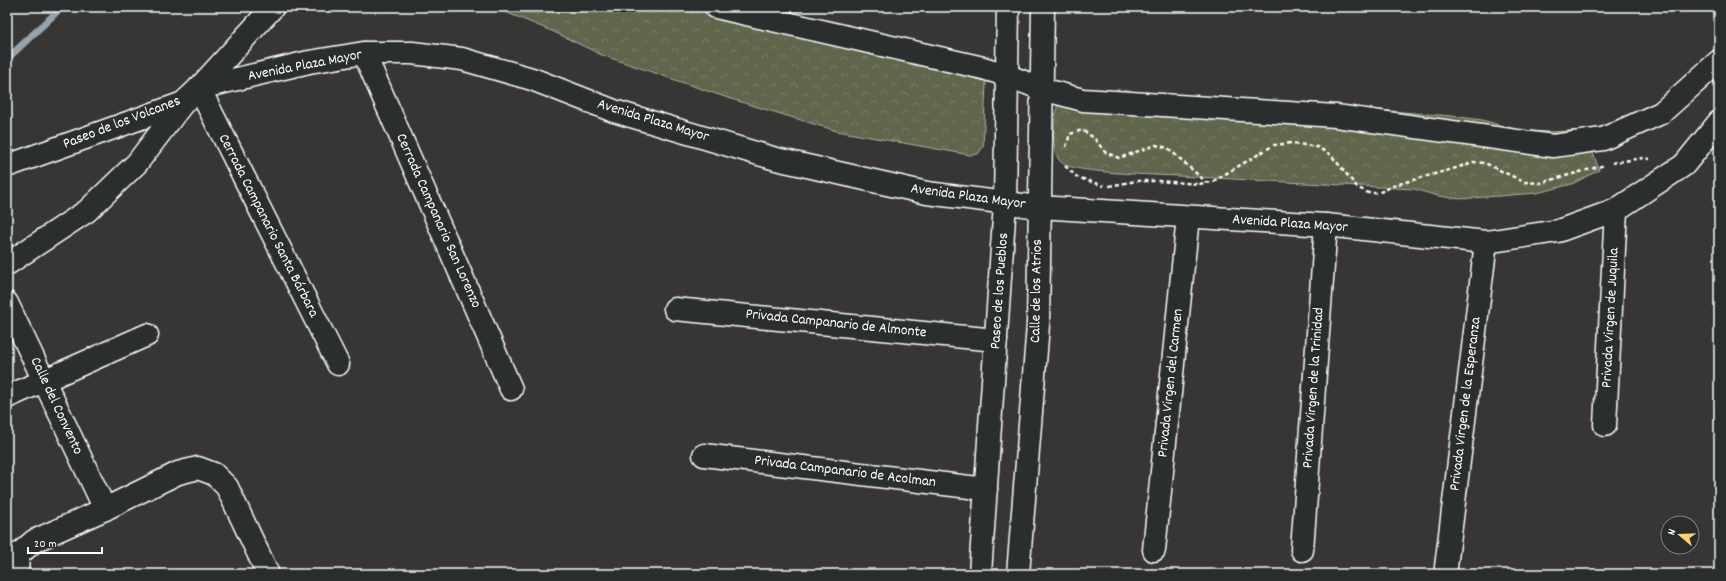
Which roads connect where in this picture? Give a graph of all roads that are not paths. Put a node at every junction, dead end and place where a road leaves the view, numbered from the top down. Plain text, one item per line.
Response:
1 (273, 7) edge
2 (716, 7) edge
3 (1008, 7) edge
4 (1043, 7) edge
5 (364, 53) junction
6 (1718, 65) edge
7 (1006, 75) junction
8 (199, 88) junction
9 (1042, 89) junction
10 (182, 103) junction
11 (1719, 122) edge
12 (7, 166) edge
13 (1006, 203) junction
14 (1039, 207) junction
15 (1616, 210) junction
16 (1188, 217) junction
17 (1326, 225) junction
18 (1486, 242) junction
19 (7, 264) edge
20 (7, 303) edge
21 (675, 309) dead end
22 (147, 335) dead end
23 (996, 340) junction
24 (338, 364) dead end
25 (45, 380) junction
26 (511, 389) dead end
27 (7, 397) edge
28 (1605, 425) dead end
29 (704, 454) dead end
30 (986, 489) junction
31 (105, 509) junction
32 (1154, 550) dead end
33 (1302, 550) dead end
34 (1446, 567) dead end
35 (17, 574) edge
36 (268, 574) edge
37 (980, 574) edge
38 (1018, 574) edge

1 - 8 street, Paseo de los Volcanes
2 - 7 street
3 - 7 street, Paseo de los Pueblos
4 - 9 street, Calle de los Atrios
5 - 8 street, Avenida Plaza Mayor
5 - 13 street, Avenida Plaza Mayor
5 - 26 street, Cerrada Campanario San Lorenzo
6 - 9 street
7 - 9 street
7 - 13 street, Paseo de los Pueblos
8 - 10 street, Paseo de los Volcanes
8 - 24 street, Cerrada Campanario Santa Bárbara
9 - 14 street, Calle de los Atrios
10 - 12 street, Paseo de los Volcanes
10 - 19 street
11 - 15 street, Avenida Plaza Mayor
13 - 14 street, Avenida Plaza Mayor
13 - 23 street, Paseo de los Pueblos
14 - 16 street, Avenida Plaza Mayor
14 - 38 street, Calle de los Atrios
15 - 18 street, Avenida Plaza Mayor
15 - 28 street, Privada Virgen de Juquila
16 - 17 street, Avenida Plaza Mayor
16 - 32 street, Privada Virgen del Carmen
17 - 18 street, Avenida Plaza Mayor
17 - 33 street, Privada Virgen de la Trinidad
18 - 34 street, Privada Virgen de la Esperanza
20 - 25 street, Calle del Convento
21 - 23 street, Privada Campanario de Almonte
22 - 25 street
23 - 30 street, Paseo de los Pueblos
25 - 27 street
25 - 31 street, Calle del Convento
29 - 30 street, Privada Campanario de Acolman
30 - 37 street, Paseo de los Pueblos
31 - 35 street
31 - 36 street

